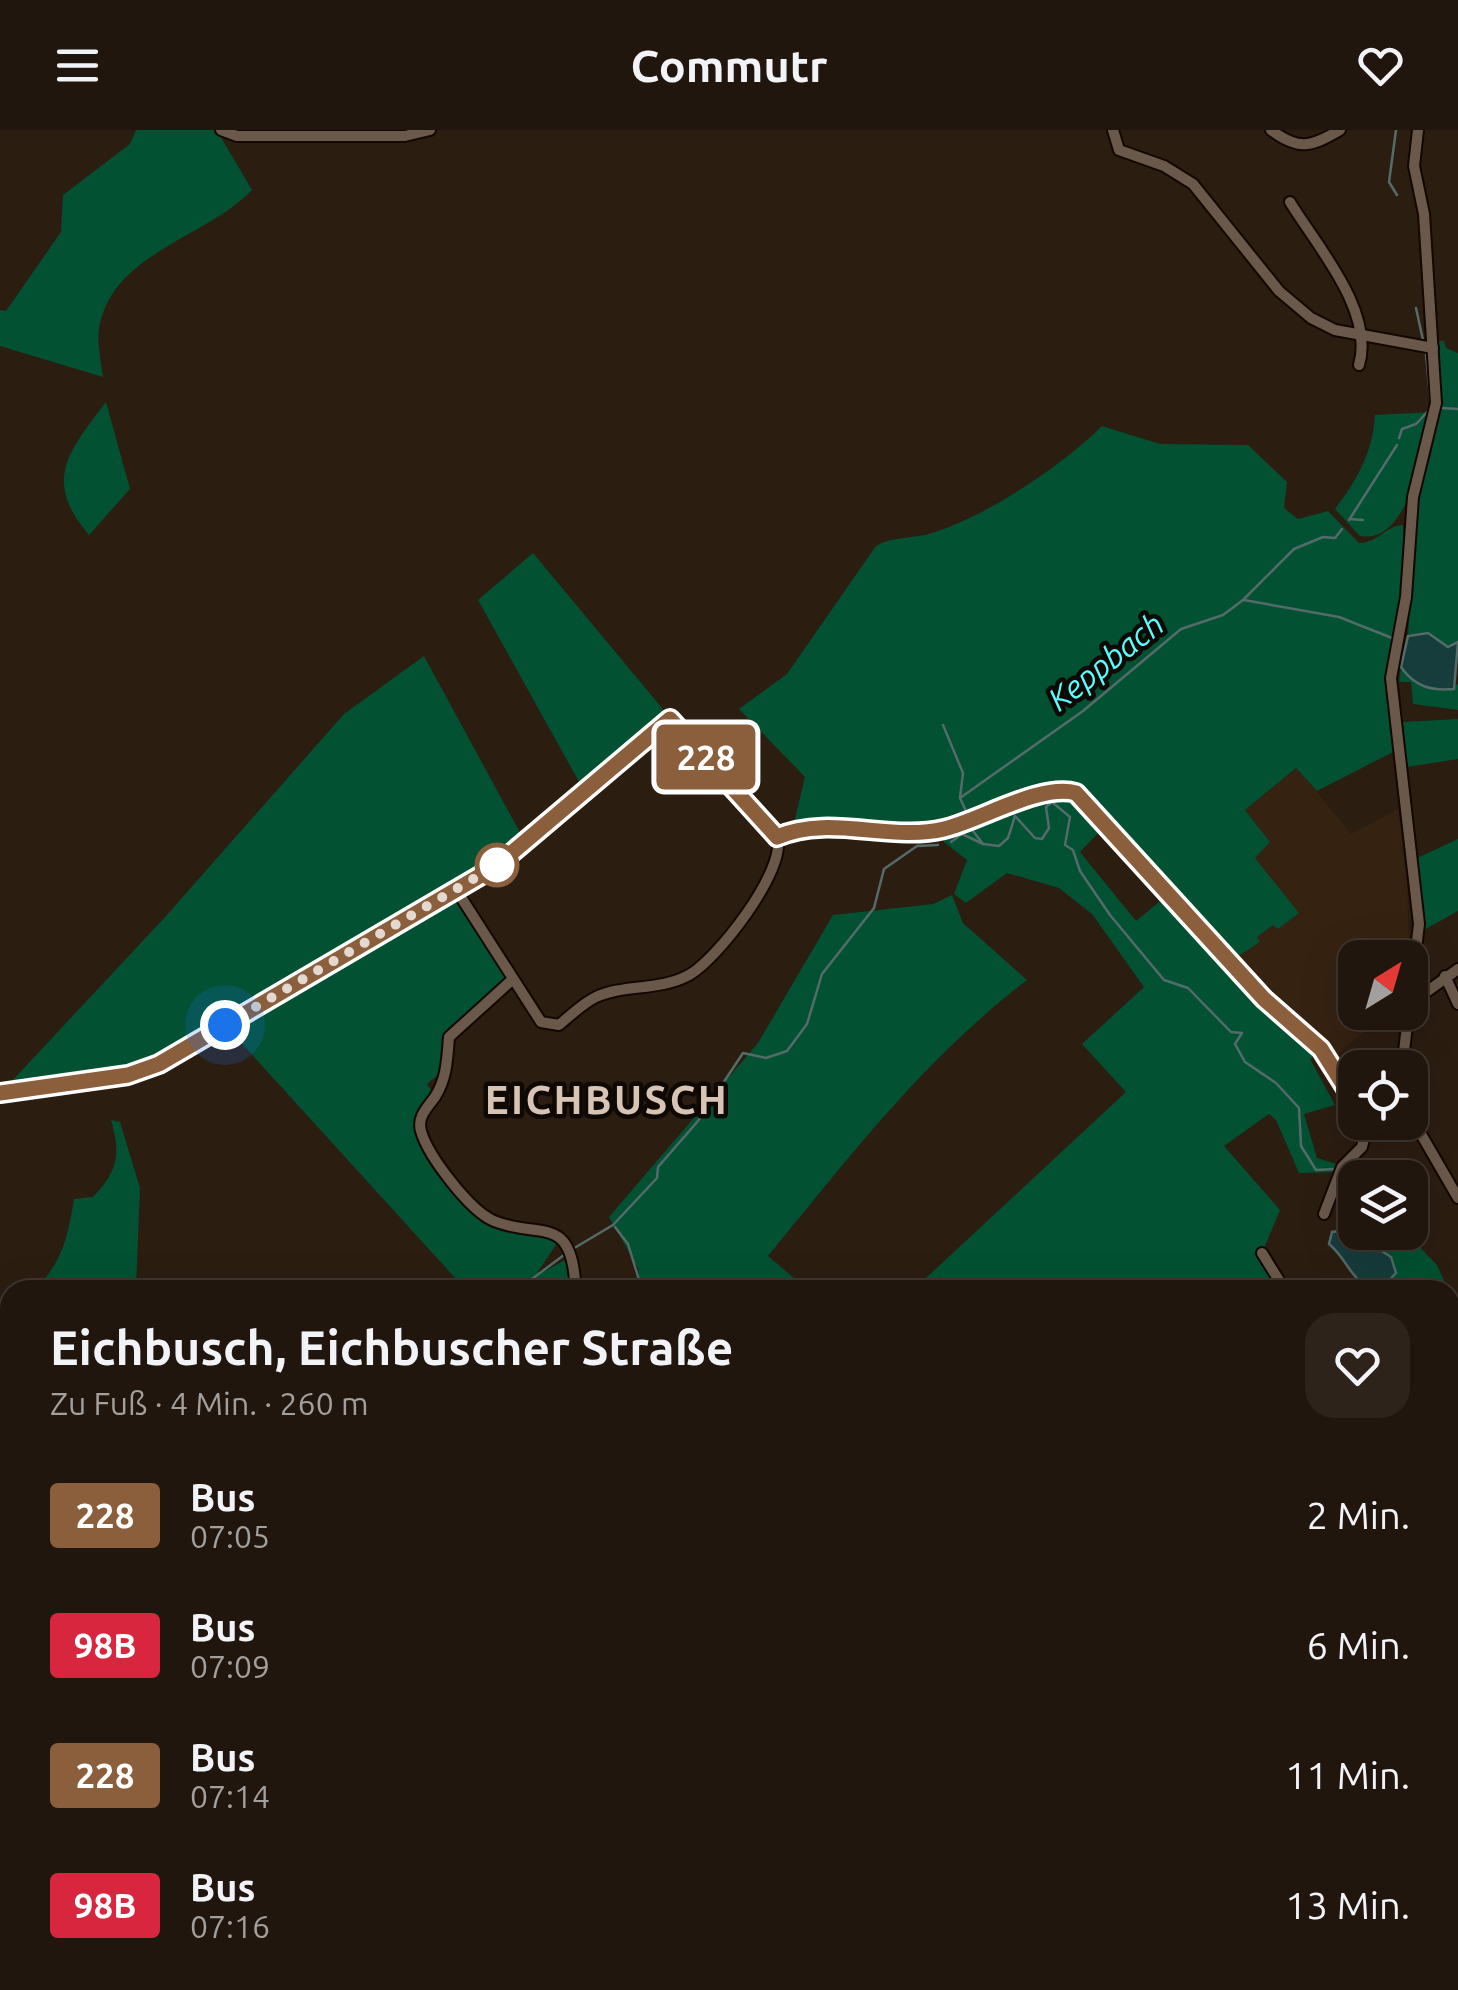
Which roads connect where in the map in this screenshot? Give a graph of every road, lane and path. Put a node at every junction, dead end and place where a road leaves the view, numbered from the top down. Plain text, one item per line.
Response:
1 (220, 130) edge
2 (430, 130) edge
3 (1113, 130) edge
4 (1271, 130) edge
5 (1340, 130) edge
6 (1418, 130) edge
7 (1290, 202) dead end
8 (1360, 336) junction
9 (1433, 348) junction
10 (1359, 365) dead end
11 (777, 837) junction
12 (457, 891) junction
13 (1419, 940) edge
14 (1458, 969) edge
15 (1445, 976) junction
16 (513, 979) junction
17 (1428, 990) edge
18 (1458, 1004) edge
19 (1338, 1076) edge
20 (0, 1094) edge
21 (1364, 1140) edge
22 (1425, 1140) edge
23 (1458, 1198) edge
24 (1324, 1214) dead end
25 (1262, 1252) dead end
26 (574, 1280) edge
27 (1278, 1280) edge

1 - 2 street
3 - 8 street
4 - 5 street
6 - 9 street
7 - 8 street
8 - 9 street
8 - 10 street
9 - 13 street
11 - 12 street
11 - 16 street
11 - 19 street
12 - 16 street
12 - 20 street
14 - 15 street
15 - 17 street
15 - 18 street
16 - 26 street
21 - 24 street
22 - 23 street
25 - 27 street

